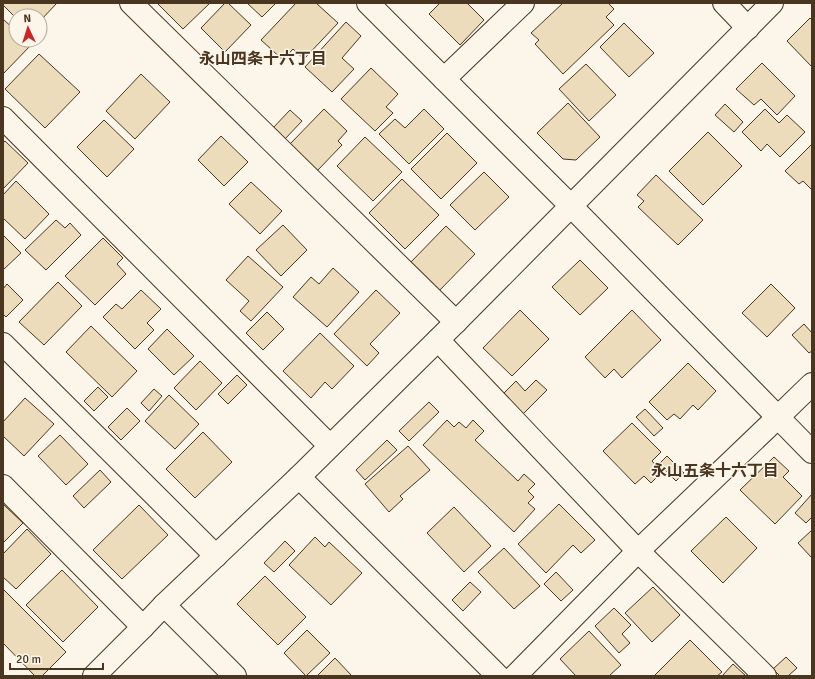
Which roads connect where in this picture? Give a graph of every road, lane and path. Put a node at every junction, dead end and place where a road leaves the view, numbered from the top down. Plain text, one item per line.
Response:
1 (131, 3) edge
2 (368, 3) edge
3 (523, 3) edge
4 (724, 3) edge
5 (772, 3) edge
6 (748, 28) junction
7 (444, 79) junction
8 (3, 118) edge
9 (570, 206) junction
10 (456, 322) junction
11 (438, 340) junction
12 (3, 344) edge
13 (812, 384) edge
14 (777, 418) junction
15 (330, 446) junction
16 (812, 452) edge
17 (299, 477) junction
18 (3, 486) edge
19 (638, 551) junction
20 (216, 556) junction
21 (164, 605) junction
22 (143, 627) junction
23 (94, 676) edge
24 (235, 676) edge
25 (498, 676) edge
26 (515, 676) edge
27 (765, 676) edge

1 - 10 street
2 - 7 street
3 - 7 street
4 - 6 street
5 - 6 street
6 - 9 street
7 - 9 street
8 - 15 street
9 - 10 street
9 - 14 street
10 - 11 street
11 - 15 street
11 - 19 street
12 - 20 street
13 - 14 street
14 - 16 street
14 - 19 street
15 - 17 street
17 - 20 street
17 - 25 street
18 - 22 street
19 - 26 street
19 - 27 street
20 - 21 street
21 - 22 street
21 - 24 street
22 - 23 street

